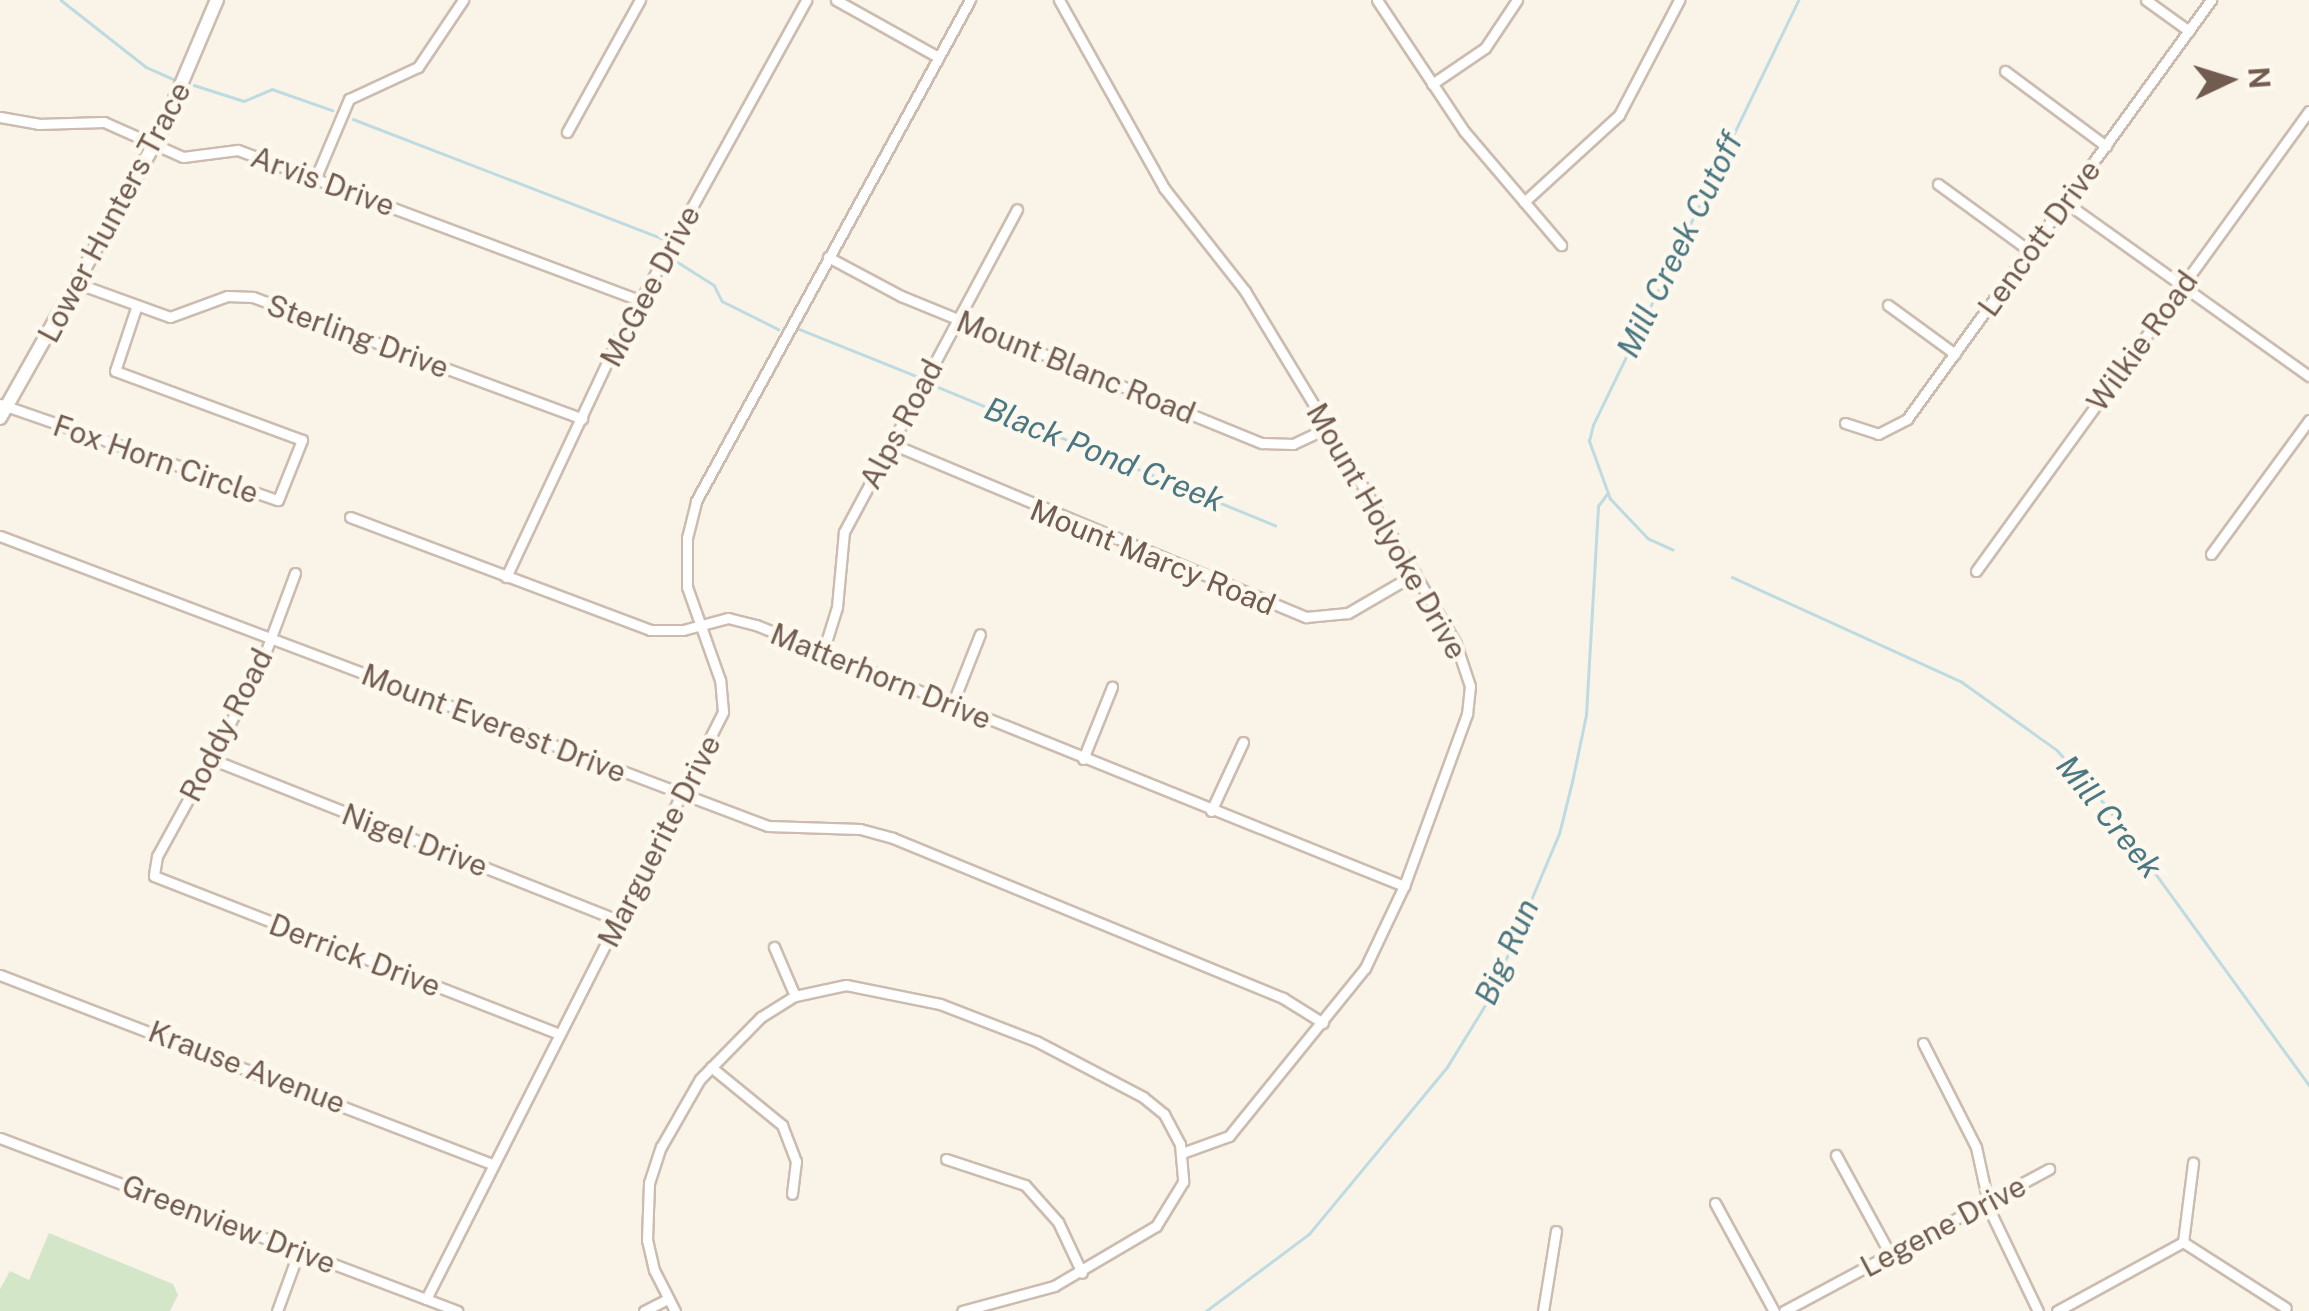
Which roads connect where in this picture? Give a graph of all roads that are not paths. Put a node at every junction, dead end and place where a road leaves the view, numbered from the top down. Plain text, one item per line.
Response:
1 (217, 0) edge
2 (463, 0) edge
3 (640, 0) edge
4 (806, 0) edge
5 (836, 0) edge
6 (970, 0) edge
7 (1059, 0) edge
8 (1377, 0) edge
9 (1517, 0) edge
10 (1679, 0) edge
11 (2146, 0) edge
12 (2211, 0) edge
13 (2189, 30) junction
14 (938, 57) junction
15 (2004, 71) dead end
16 (1432, 84) junction
17 (2309, 111) edge
18 (0, 117) edge
19 (566, 132) dead end
20 (153, 145) junction
21 (2106, 146) junction
22 (316, 177) junction
23 (1938, 184) dead end
24 (1524, 202) junction
25 (2066, 202) junction
26 (1016, 209) dead end
27 (1561, 246) dead end
28 (2030, 251) junction
29 (828, 257) junction
30 (76, 284) junction
31 (2180, 286) junction
32 (639, 300) junction
33 (1888, 305) dead end
34 (136, 308) junction
35 (956, 319) junction
36 (1954, 354) junction
37 (2309, 376) edge
38 (2, 410) edge
39 (582, 419) junction
40 (2309, 420) edge
41 (1845, 422) dead end
42 (1328, 428) junction
43 (892, 444) junction
44 (350, 517) dead end
45 (0, 536) edge
46 (2211, 554) dead end
47 (1976, 571) dead end
48 (295, 574) dead end
49 (1414, 574) junction
50 (506, 576) junction
51 (698, 626) junction
52 (980, 634) dead end
53 (270, 638) junction
54 (822, 652) junction
55 (1112, 686) dead end
56 (952, 705) junction
57 (1243, 742) dead end
58 (1083, 758) junction
59 (211, 759) junction
60 (683, 794) junction
61 (1211, 811) junction
62 (153, 873) joint
63 (1404, 886) junction
64 (618, 920) junction
65 (774, 947) dead end
66 (0, 975) edge
67 (795, 996) junction
68 (1322, 1023) junction
69 (559, 1034) junction
70 (1924, 1042) dead end
71 (711, 1066) junction
72 (0, 1138) edge
73 (1182, 1153) junction
74 (1836, 1156) dead end
75 (946, 1159) dead end
76 (2194, 1162) dead end
77 (492, 1164) junction
78 (2048, 1169) dead end
79 (792, 1194) dead end
80 (1989, 1202) junction
81 (1715, 1203) dead end
82 (1556, 1231) dead end
83 (2183, 1242) junction
84 (300, 1251) junction
85 (1890, 1254) junction
86 (1082, 1272) junction
87 (426, 1299) junction
88 (668, 1299) junction
89 (2286, 1308) dead end
90 (277, 1311) edge
91 (457, 1311) edge
92 (644, 1311) edge
93 (675, 1311) edge
94 (962, 1311) edge
95 (1542, 1311) edge
96 (1774, 1311) edge
97 (1784, 1311) edge
98 (2038, 1311) edge
99 (2057, 1311) edge

1 - 20 street, Lower Hunters Trace
2 - 22 street
3 - 19 street
4 - 32 street, McGee Drive
5 - 14 street
6 - 14 street, Marguerite Drive
7 - 42 street, Mount Holyoke Drive
8 - 16 street
9 - 16 street
10 - 24 street
11 - 13 street
12 - 13 street, Lencott Drive
13 - 21 street, Lencott Drive
14 - 29 street, Marguerite Drive
15 - 21 street
16 - 24 street
17 - 31 street, Wilkie Road
18 - 20 street, Arvis Drive
20 - 22 street, Arvis Drive
20 - 30 street, Lower Hunters Trace
21 - 25 street, Lencott Drive
22 - 32 street, Arvis Drive
23 - 28 street
24 - 27 street
25 - 28 street, Lencott Drive
25 - 31 street
26 - 35 street, Alps Road
28 - 36 street, Lencott Drive
29 - 35 street, Mount Blanc Road
29 - 51 street, Marguerite Drive
30 - 34 street, Sterling Drive
30 - 38 street, Lower Hunters Trace
31 - 37 street
31 - 47 street, Wilkie Road
32 - 39 street, McGee Drive
33 - 36 street
34 - 38 street, Fox Horn Circle
34 - 39 street, Sterling Drive
35 - 42 street, Mount Blanc Road
35 - 43 street, Alps Road
36 - 41 street, Lencott Drive
39 - 50 street, McGee Drive
40 - 46 street
42 - 49 street, Mount Holyoke Drive
43 - 49 street, Mount Marcy Road
43 - 54 street, Alps Road
44 - 50 street, Matterhorn Drive
45 - 53 street, Mount Everest Drive
48 - 53 street, Roddy Road
49 - 63 street, Mount Holyoke Drive
50 - 51 street, Matterhorn Drive
51 - 54 street, Matterhorn Drive
51 - 60 street, Marguerite Drive
52 - 56 street
53 - 59 street, Roddy Road
53 - 60 street, Mount Everest Drive
54 - 56 street, Matterhorn Drive
55 - 58 street
56 - 58 street, Matterhorn Drive
57 - 61 street
58 - 61 street, Matterhorn Drive
59 - 62 street, Roddy Road
59 - 64 street, Nigel Drive
60 - 64 street, Marguerite Drive
60 - 68 street, Mount Everest Drive
61 - 63 street, Matterhorn Drive
62 - 69 street, Derrick Drive
63 - 68 street, Mount Holyoke Drive
64 - 69 street, Marguerite Drive
65 - 67 street
66 - 77 street, Krause Avenue
67 - 71 street
67 - 73 street
68 - 73 street, Mount Holyoke Drive
69 - 77 street, Marguerite Drive
70 - 80 street
71 - 79 street
71 - 88 street
72 - 84 street, Greenview Drive
73 - 86 street
74 - 85 street
75 - 86 street
76 - 83 street
77 - 87 street, Marguerite Drive
78 - 80 street, Legene Drive
80 - 85 street, Legene Drive
80 - 98 street
81 - 96 street
82 - 95 street
83 - 89 street
83 - 99 street
84 - 87 street, Greenview Drive
84 - 90 street
85 - 97 street, Legene Drive
86 - 94 street
87 - 91 street, Greenview Drive
88 - 92 street
88 - 93 street

